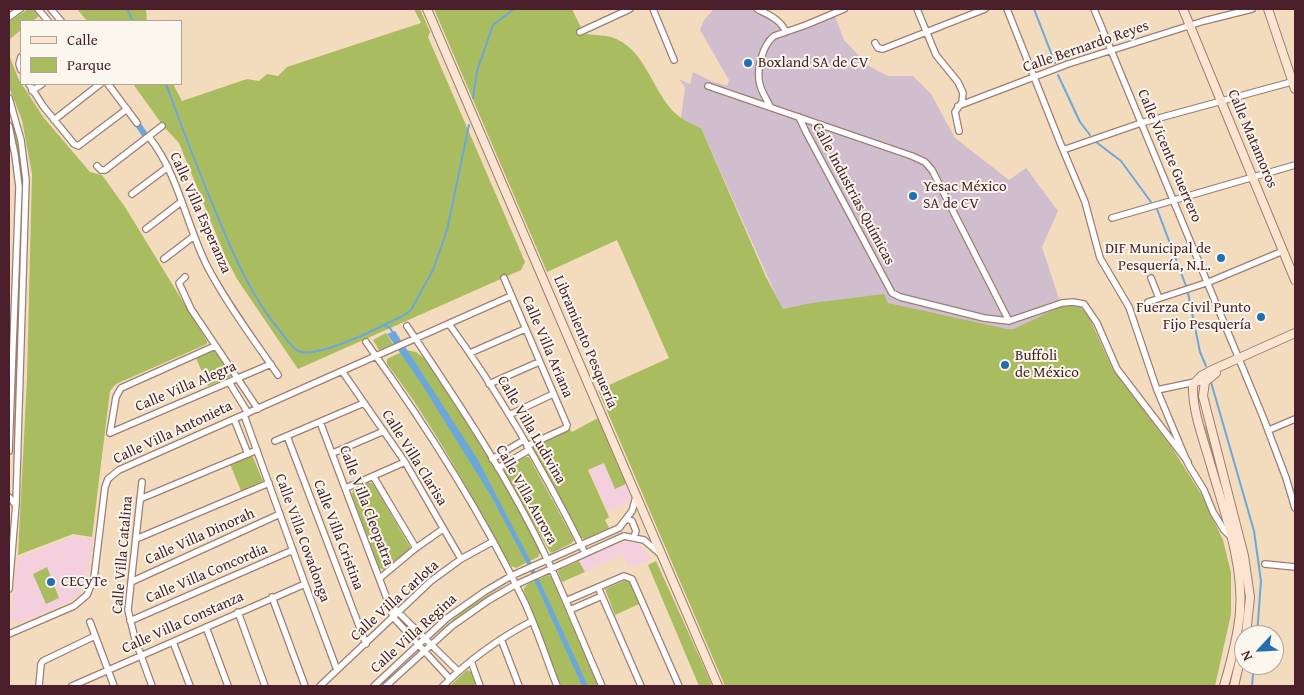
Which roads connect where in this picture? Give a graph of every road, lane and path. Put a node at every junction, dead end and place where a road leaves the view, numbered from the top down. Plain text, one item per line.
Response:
1 (20, 9) edge
2 (38, 9) edge
3 (51, 9) edge
4 (427, 9) edge
5 (630, 9) edge
6 (653, 9) edge
7 (757, 9) edge
8 (844, 9) edge
9 (917, 9) edge
10 (985, 9) edge
11 (1007, 9) edge
12 (1094, 9) edge
13 (1183, 9) edge
14 (1252, 9) edge
15 (1268, 9) edge
16 (831, 11) edge
17 (9, 17) edge
18 (47, 20) edge
19 (60, 20) edge
20 (1191, 26) junction
21 (926, 31) junction
22 (580, 32) dead end
23 (786, 32) junction
24 (875, 43) dead end
25 (1110, 50) junction
26 (674, 60) dead end
27 (1035, 77) junction
28 (1294, 84) edge
29 (29, 85) edge
30 (41, 85) edge
31 (99, 85) edge
32 (109, 85) edge
33 (708, 86) dead end
34 (32, 91) junction
35 (9, 98) edge
36 (1220, 100) junction
37 (770, 106) junction
38 (958, 106) junction
39 (126, 109) junction
40 (799, 117) junction
41 (54, 120) junction
42 (137, 123) dead end
43 (1141, 123) junction
44 (9, 126) edge
45 (162, 126) dead end
46 (959, 131) dead end
47 (149, 137) junction
48 (1063, 150) junction
49 (1295, 165) edge
50 (97, 166) dead end
51 (168, 168) junction
52 (1253, 176) junction
53 (132, 194) dead end
54 (1174, 200) junction
55 (181, 202) junction
56 (1112, 218) dead end
57 (146, 229) dead end
58 (194, 236) junction
59 (1283, 251) junction
60 (164, 259) dead end
61 (1292, 262) edge
62 (185, 277) dead end
63 (504, 278) dead end
64 (1151, 278) dead end
65 (1295, 280) edge
66 (1208, 282) junction
67 (511, 296) junction
68 (1159, 298) junction
69 (1148, 302) dead end
70 (14, 308) junction
71 (23, 308) junction
72 (12, 321) edge
73 (1009, 321) junction
74 (449, 324) junction
75 (406, 326) dead end
76 (525, 329) junction
77 (14, 334) junction
78 (1295, 335) edge
79 (23, 337) junction
80 (414, 339) junction
81 (366, 342) dead end
82 (215, 346) junction
83 (470, 353) junction
84 (378, 356) junction
85 (1240, 360) junction
86 (539, 362) junction
87 (271, 364) junction
88 (342, 371) junction
89 (278, 375) dead end
90 (238, 378) junction
91 (230, 382) junction
92 (1195, 382) junction
93 (1205, 382) junction
94 (490, 384) junction
95 (1157, 390) junction
96 (553, 394) junction
97 (364, 403) junction
98 (258, 409) junction
99 (246, 414) junction
100 (509, 415) junction
101 (234, 419) junction
102 (1295, 419) edge
103 (320, 422) junction
104 (1269, 430) junction
105 (384, 431) junction
106 (288, 436) junction
107 (275, 441) dead end
108 (527, 445) junction
109 (257, 450) junction
110 (9, 451) edge
111 (248, 454) junction
112 (333, 454) junction
113 (492, 459) junction
114 (405, 462) junction
115 (1188, 462) junction
116 (498, 468) junction
117 (373, 476) junction
118 (142, 482) dead end
119 (269, 483) junction
120 (346, 488) junction
121 (17, 493) junction
122 (636, 495) junction
123 (140, 499) junction
124 (10, 500) edge
125 (16, 508) junction
126 (1295, 508) edge
127 (632, 511) junction
128 (280, 514) junction
129 (645, 516) junction
130 (625, 521) junction
131 (650, 528) junction
132 (443, 529) junction
133 (1239, 535) junction
134 (632, 537) junction
135 (1230, 537) junction
136 (136, 539) junction
137 (644, 540) junction
138 (492, 542) junction
139 (581, 545) junction
140 (416, 548) junction
141 (293, 550) junction
142 (585, 553) junction
143 (662, 556) junction
144 (461, 559) junction
145 (549, 564) junction
146 (1265, 564) dead end
147 (1295, 567) edge
148 (380, 578) junction
149 (514, 580) junction
150 (131, 582) junction
151 (305, 584) junction
152 (598, 587) junction
153 (9, 589) edge
154 (602, 596) junction
155 (272, 597) junction
156 (387, 599) junction
157 (568, 605) junction
158 (238, 612) junction
159 (398, 612) junction
160 (393, 617) junction
161 (130, 621) junction
162 (532, 621) junction
163 (90, 622) dead end
164 (1247, 625) edge
165 (206, 627) junction
166 (9, 634) edge
167 (95, 636) junction
168 (424, 638) junction
169 (501, 639) junction
170 (173, 642) junction
171 (366, 644) junction
172 (418, 644) junction
173 (431, 644) junction
174 (424, 650) junction
175 (140, 656) junction
176 (471, 660) junction
177 (338, 670) junction
178 (108, 671) junction
179 (458, 671) junction
180 (450, 679) junction
181 (39, 686) edge
182 (72, 686) edge
183 (114, 686) edge
184 (152, 686) edge
185 (190, 686) edge
186 (228, 686) edge
187 (265, 686) edge
188 (305, 686) edge
189 (320, 686) edge
190 (374, 686) edge
191 (386, 686) edge
192 (443, 686) edge
193 (480, 686) edge
194 (519, 686) edge
195 (557, 686) edge
196 (602, 686) edge
197 (641, 686) edge
198 (679, 686) edge
199 (718, 686) edge
200 (1224, 686) edge

1 - 17 street
2 - 18 street
3 - 19 street
4 - 122 main road, Libramiento Pesquería
5 - 22 street
6 - 26 street
7 - 23 street
8 - 16 street
9 - 21 street
10 - 21 street
11 - 27 street
12 - 25 street, Calle Vicente Guerrero
13 - 20 main road, Calle Matamoros
14 - 20 street, Calle Bernardo Reyes
15 - 28 main road
16 - 23 street
20 - 25 street, Calle Bernardo Reyes
20 - 36 main road, Calle Matamoros
21 - 24 street
21 - 38 street
23 - 37 street
25 - 27 street, Calle Bernardo Reyes
25 - 43 street, Calle Vicente Guerrero
27 - 38 street, Calle Bernardo Reyes
27 - 48 street
28 - 36 street
29 - 34 street
30 - 34 street
31 - 41 street
32 - 39 street
33 - 37 street
34 - 41 street
35 - 71 street
36 - 43 street
36 - 52 main road, Calle Matamoros
37 - 40 street
38 - 46 street
39 - 41 street
39 - 42 street
40 - 73 street
40 - 73 street, Calle Industrias Químicas
43 - 48 street
43 - 54 street, Calle Vicente Guerrero
44 - 70 street
45 - 47 street
47 - 50 street
47 - 51 street, Calle Villa Esperanza
48 - 95 street
49 - 52 street
51 - 53 street
51 - 55 street, Calle Villa Esperanza
52 - 54 street
52 - 59 main road, Calle Matamoros
54 - 56 street
54 - 66 street, Calle Vicente Guerrero
55 - 57 street
55 - 58 street, Calle Villa Esperanza
58 - 60 street
58 - 87 street, Calle Villa Esperanza
59 - 61 main road, Calle Matamoros
59 - 66 street
61 - 65 main road, Calle Matamoros
62 - 82 street
63 - 67 street, Calle Villa Ariana
64 - 68 street
66 - 68 street
66 - 85 street, Calle Vicente Guerrero
67 - 74 street
67 - 76 street, Calle Villa Ariana
68 - 69 street
70 - 71 street
70 - 72 street
71 - 72 street
71 - 79 street
72 - 77 street
72 - 79 street
73 - 115 street
74 - 80 street
74 - 83 street, Calle Villa Ludivina
75 - 80 street, Calle Villa Aurora
76 - 83 street
76 - 86 street, Calle Villa Ariana
77 - 79 street
77 - 110 street
78 - 85 main road
79 - 121 street
80 - 84 street, Calle Villa Antonieta
80 - 113 street, Calle Villa Aurora
81 - 84 street
82 - 90 street
82 - 91 street, Calle Villa Alegra
83 - 94 street, Calle Villa Ludivina
84 - 88 street, Calle Villa Antonieta
84 - 138 street
85 - 92 main road
85 - 93 main road
85 - 104 street, Calle Vicente Guerrero
86 - 94 street
86 - 96 street, Calle Villa Ariana
87 - 89 street, Calle Villa Esperanza
87 - 90 street, Calle Villa Alegra
88 - 97 street, Calle Villa Clarisa
88 - 98 street, Calle Villa Antonieta
90 - 91 street, Calle Villa Alegra
90 - 98 street
91 - 99 street, Calle Villa Covadonga
92 - 93 street
92 - 95 street
92 - 135 main road
93 - 133 main road
94 - 100 street, Calle Villa Ludivina
95 - 115 street
96 - 100 street
96 - 108 street, Calle Villa Ariana
97 - 103 street
97 - 105 street, Calle Villa Clarisa
98 - 99 street, Calle Villa Antonieta
99 - 101 street, Calle Villa Antonieta
99 - 109 street, Calle Villa Covadonga
100 - 108 street, Calle Villa Ludivina
101 - 111 street
101 - 166 street, Calle Villa Antonieta
102 - 104 street
103 - 106 street
103 - 112 street, Calle Villa Cleopatra
104 - 126 street, Calle Vicente Guerrero
105 - 112 street
105 - 114 street, Calle Villa Clarisa
106 - 107 street
106 - 171 street, Calle Villa Cristina
108 - 113 street
108 - 116 street
108 - 139 street, Calle Villa Ludivina
109 - 111 street
109 - 119 street, Calle Villa Covadonga
111 - 123 street
112 - 120 street, Calle Villa Cleopatra
113 - 116 street, Calle Villa Aurora
114 - 117 street
114 - 132 street, Calle Villa Clarisa
115 - 135 street
116 - 145 street, Calle Villa Aurora
117 - 120 street
117 - 140 street
118 - 123 street, Calle Villa Catalina
119 - 128 street, Calle Villa Covadonga
119 - 136 street
120 - 148 street, Calle Villa Cleopatra
121 - 124 street
121 - 125 street
122 - 127 street
122 - 129 main road, Libramiento Pesquería
123 - 136 street, Calle Villa Catalina
124 - 125 street
125 - 153 street
127 - 129 street
127 - 130 street
128 - 141 street, Calle Villa Covadonga
128 - 150 street, Calle Villa Dinorah
129 - 131 main road, Libramiento Pesquería
130 - 134 street
130 - 134 street
130 - 139 street
131 - 137 street
131 - 143 main road, Libramiento Pesquería
132 - 140 street
132 - 144 street, Calle Villa Clarisa
133 - 135 main road
133 - 164 main road
134 - 137 street
134 - 142 street
135 - 200 main road
136 - 150 street, Calle Villa Catalina
137 - 143 street
138 - 144 street, Calle Villa Carlota
138 - 149 street
139 - 142 street, Calle Villa Ludivina
139 - 145 street
140 - 148 street
141 - 151 street, Calle Villa Covadonga
141 - 161 street, Calle Villa Concordia
142 - 145 street
143 - 199 main road, Libramiento Pesquería
144 - 159 street, Calle Villa Carlota
145 - 149 street, Calle Villa Regina
145 - 149 street, Calle Villa Regina
145 - 157 street, Calle Villa Aurora
146 - 147 street
148 - 156 street, Calle Villa Cleopatra
149 - 162 street
149 - 168 street, Calle Villa Regina
149 - 173 street, Calle Villa Regina
150 - 161 street, Calle Villa Catalina
151 - 155 street, Calle Villa Constanza
151 - 177 street, Calle Villa Covadonga
152 - 154 street
152 - 157 street
152 - 198 street
154 - 157 street
154 - 197 street
155 - 158 street, Calle Villa Constanza
155 - 188 street
156 - 159 street, Calle Villa Cleopatra
156 - 160 street, Calle Villa Cleopatra
157 - 196 street, Calle Villa Aurora
158 - 165 street, Calle Villa Constanza
158 - 187 street
159 - 160 street, Calle Villa Carlota
159 - 168 street, Calle Villa Cleopatra
160 - 171 street, Calle Villa Carlota
160 - 172 street, Calle Villa Cleopatra
161 - 175 street, Calle Villa Catalina
162 - 169 street
162 - 195 street
163 - 167 street
165 - 170 street, Calle Villa Constanza
165 - 186 street
167 - 178 street
167 - 181 street
168 - 172 street, Calle Villa Regina
168 - 173 street, Calle Villa Cleopatra
169 - 176 street
169 - 194 street
170 - 175 street, Calle Villa Constanza
170 - 185 street
171 - 177 street, Calle Villa Carlota
172 - 174 street, Calle Villa Cleopatra
172 - 190 street, Calle Villa Regina
173 - 174 street, Calle Villa Regina
173 - 179 street, Calle Villa Cleopatra
174 - 180 street, Calle Villa Cleopatra
174 - 191 street, Calle Villa Regina
175 - 178 street, Calle Villa Constanza
175 - 184 street, Calle Villa Catalina
176 - 179 street
176 - 193 street
177 - 189 street, Calle Villa Carlota
178 - 182 street, Calle Villa Constanza
178 - 183 street
179 - 180 street
180 - 192 street

